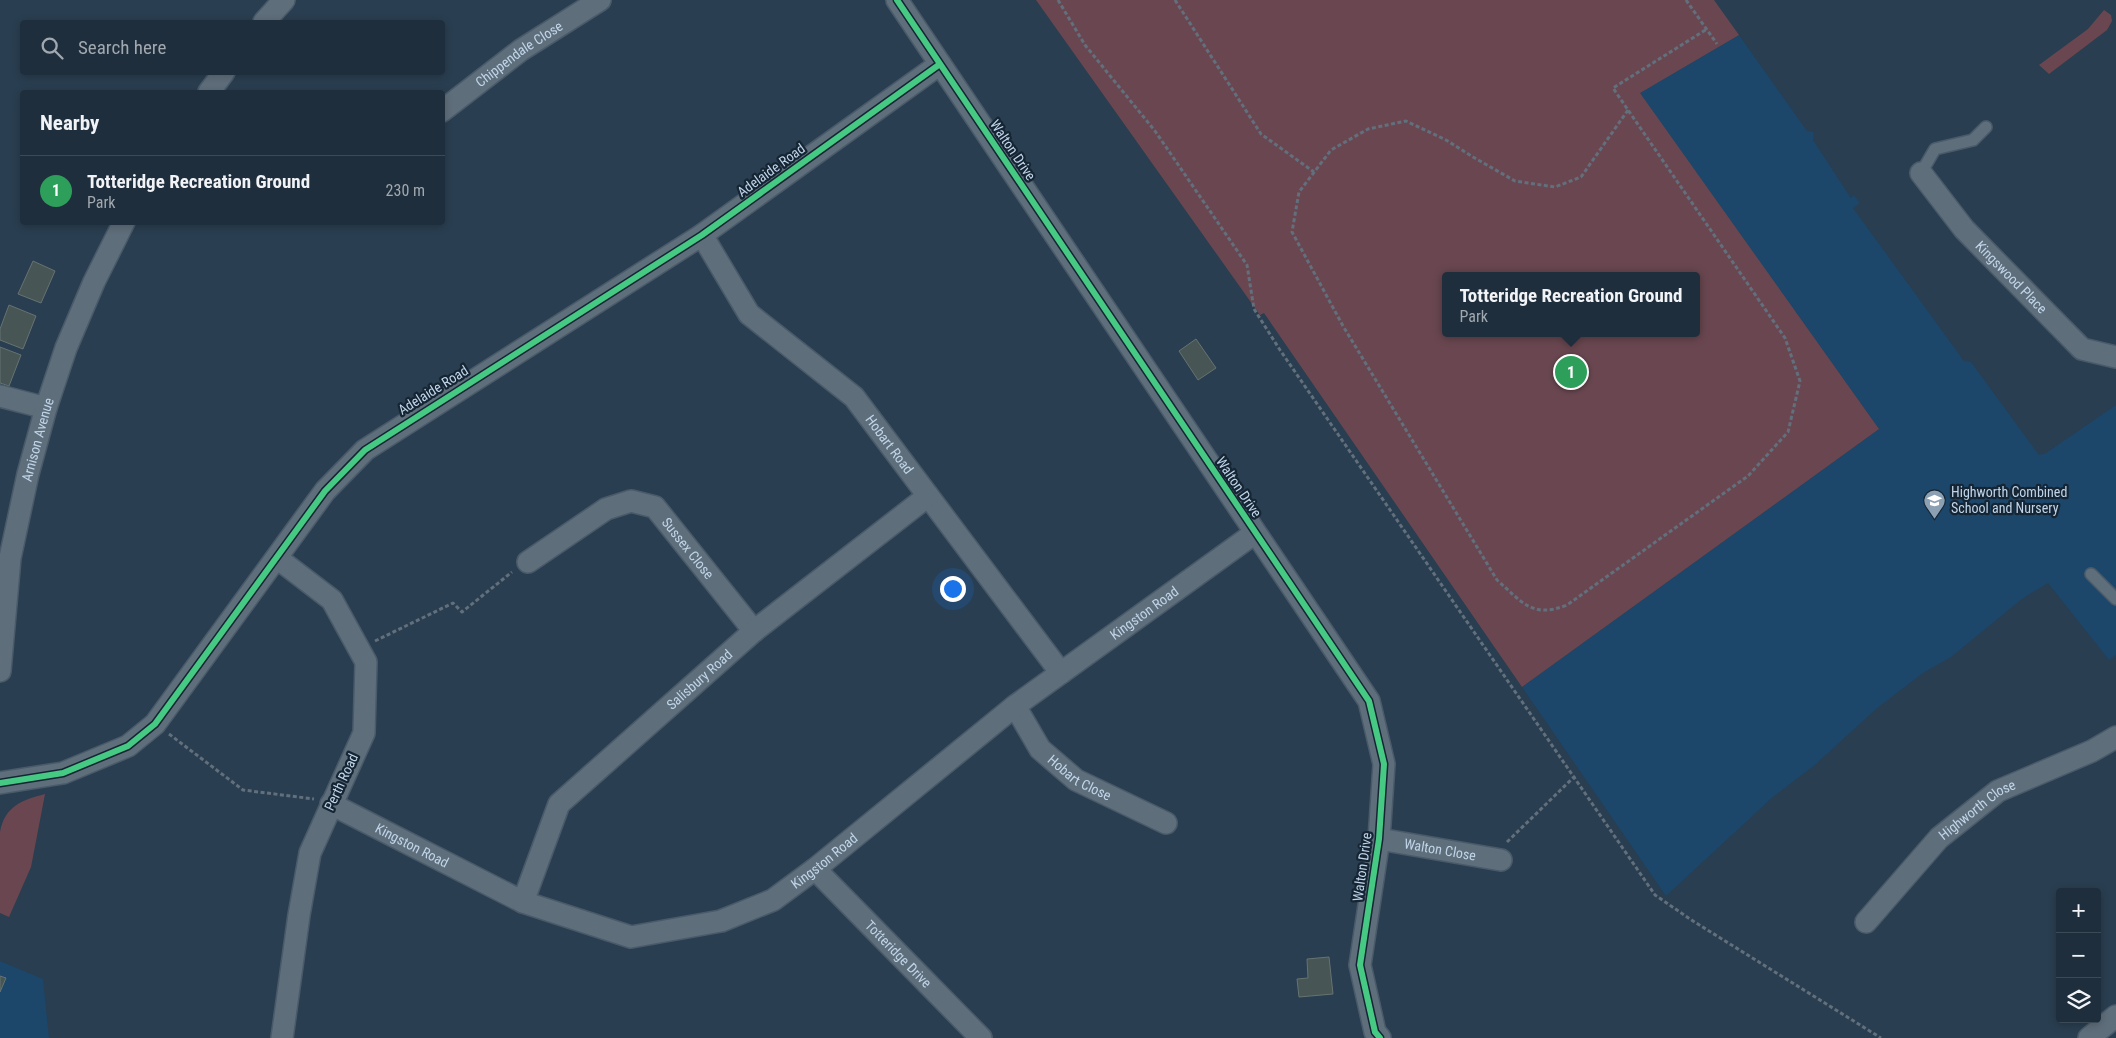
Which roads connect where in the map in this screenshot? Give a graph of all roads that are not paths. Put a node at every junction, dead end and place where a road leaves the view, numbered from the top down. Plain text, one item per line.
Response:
1 (284, 0) edge
2 (600, 0) edge
3 (897, 0) edge
4 (266, 20) edge
5 (940, 64) junction
6 (222, 75) edge
7 (210, 90) edge
8 (445, 109) edge
9 (1986, 127) dead end
10 (1921, 173) joint
11 (122, 225) edge
12 (702, 235) junction
13 (2116, 357) edge
14 (0, 396) edge
15 (46, 408) junction
16 (928, 496) junction
17 (1255, 533) junction
18 (277, 558) junction
19 (528, 562) road end
20 (2091, 574) dead end
21 (2116, 599) edge
22 (754, 631) junction
23 (0, 671) edge
24 (1061, 673) junction
25 (1015, 706) junction
26 (2116, 737) edge
27 (0, 783) edge
28 (331, 803) junction
29 (1166, 822) dead end
30 (1379, 839) junction
31 (1496, 859) road end
32 (815, 869) junction
33 (523, 902) junction
34 (1866, 922) dead end
35 (2116, 1016) edge
36 (974, 1035) edge
37 (282, 1038) edge
38 (1380, 1038) edge
39 (2089, 1038) edge

1 - 4 street
2 - 8 street, Chippendale Close
3 - 5 street, Walton Drive
5 - 12 street, Adelaide Road
5 - 17 street, Walton Drive
6 - 7 street
9 - 10 lane
10 - 13 street, Kingswood Place
11 - 15 street, Arnison Avenue
12 - 16 street, Hobart Road
12 - 18 street, Adelaide Road
14 - 15 street
15 - 23 street, Arnison Avenue
16 - 22 street, Salisbury Road
16 - 24 street, Hobart Road
17 - 24 street, Kingston Road
17 - 30 street, Walton Drive
18 - 27 street, Adelaide Road
18 - 28 street, Perth Road
19 - 22 street, Sussex Close
20 - 21 lane
22 - 33 street, Salisbury Road
24 - 25 street, Kingston Road
25 - 29 street, Hobart Close
25 - 32 street, Kingston Road
26 - 34 street, Highworth Close
28 - 33 street, Kingston Road
28 - 37 street, Perth Road
30 - 31 street, Walton Close
30 - 38 street, Walton Drive
32 - 33 street, Kingston Road
32 - 36 street, Totteridge Drive
35 - 39 street

